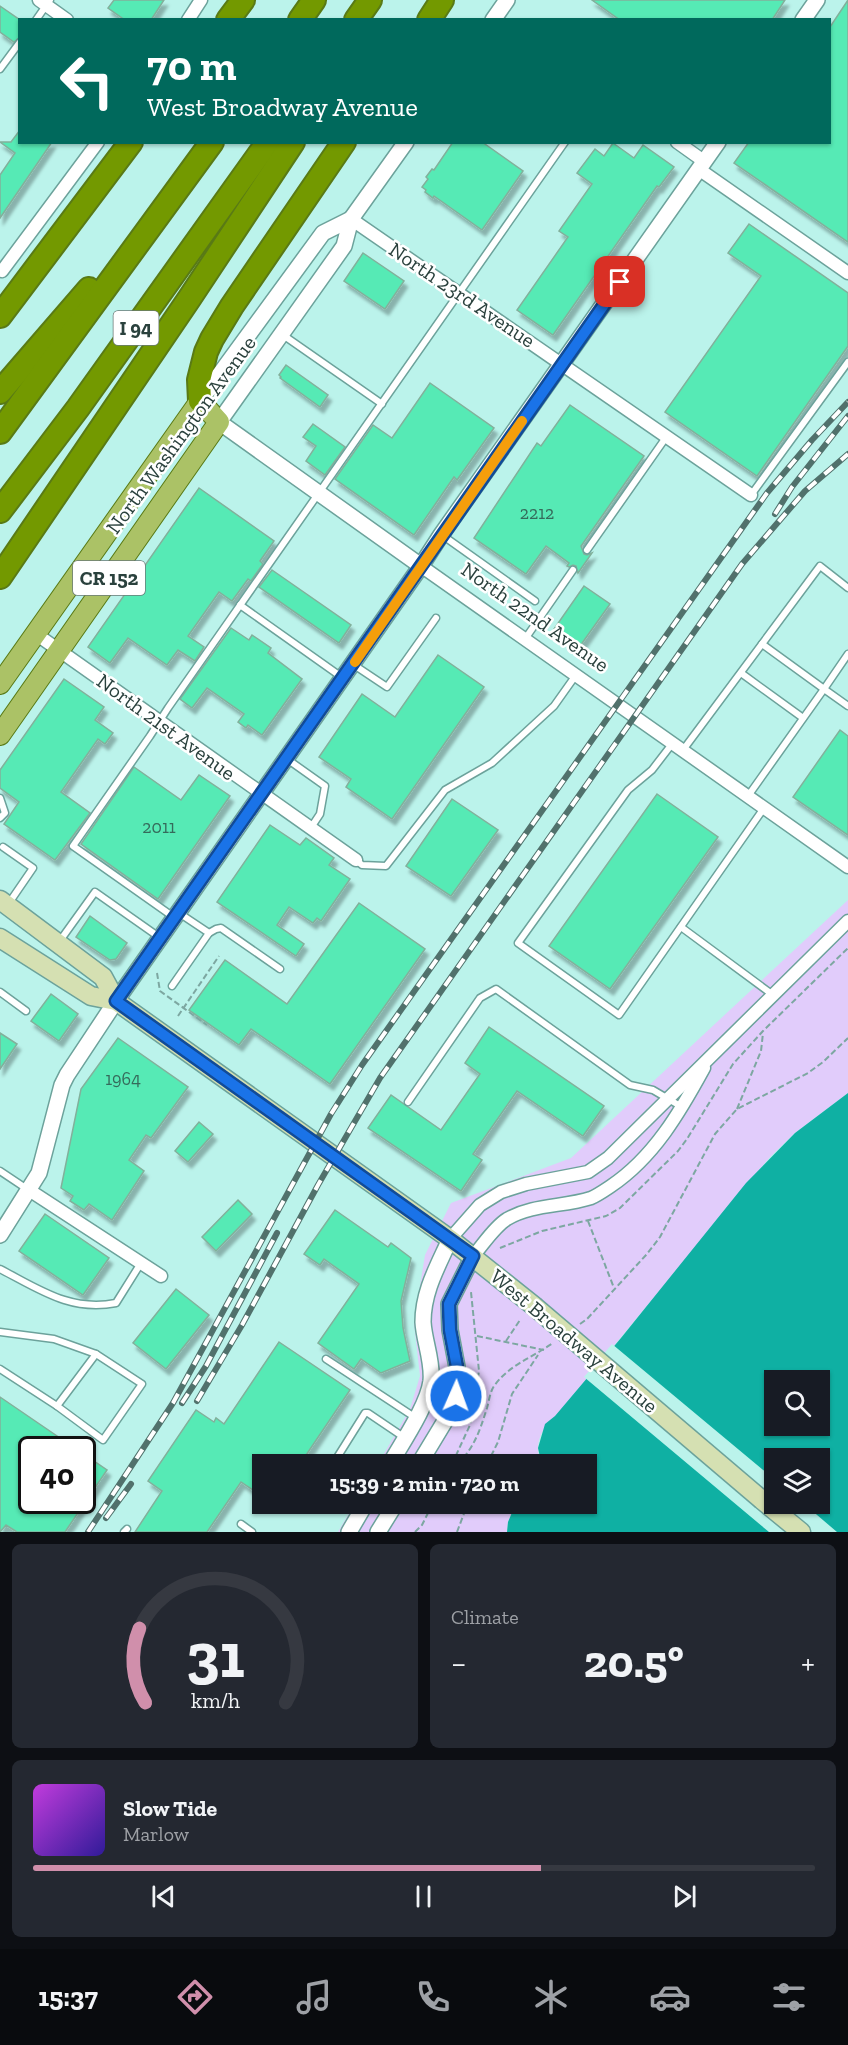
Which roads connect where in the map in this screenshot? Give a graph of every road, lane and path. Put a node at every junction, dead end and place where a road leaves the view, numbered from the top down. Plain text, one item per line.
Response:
1 (201, 0) edge
2 (243, 0) edge
3 (314, 0) edge
4 (370, 0) edge
5 (387, 0) edge
6 (442, 0) edge
7 (507, 0) edge
8 (817, 0) edge
9 (45, 2) edge
10 (37, 18) edge
11 (65, 18) edge
12 (189, 18) edge
13 (230, 18) edge
14 (301, 18) edge
15 (357, 18) edge
16 (375, 18) edge
17 (430, 18) edge
18 (496, 18) edge
19 (804, 18) edge
20 (18, 45) edge
21 (0, 69) edge
22 (96, 144) edge
23 (129, 144) edge
24 (211, 144) edge
25 (267, 144) edge
26 (291, 144) edge
27 (344, 144) edge
28 (405, 144) edge
29 (564, 144) edge
30 (679, 144) edge
31 (717, 144) edge
32 (702, 166) junction
33 (188, 175) junction
34 (351, 219) junction
35 (1, 270) edge
36 (848, 273) edge
37 (460, 293) junction
38 (0, 316) edge
39 (283, 334) junction
40 (848, 362) edge
41 (562, 363) junction
42 (0, 392) edge
43 (200, 401) junction
44 (382, 404) junction
45 (219, 422) junction
46 (0, 432) edge
47 (667, 436) junction
48 (319, 494) junction
49 (752, 495) joint
50 (0, 511) edge
51 (441, 535) junction
52 (587, 550) dead end
53 (421, 566) junction
54 (573, 570) dead end
55 (0, 577) edge
56 (848, 588) edge
57 (535, 601) dead end
58 (240, 605) junction
59 (436, 618) dead end
60 (36, 634) junction
61 (525, 639) junction
62 (762, 644) junction
63 (58, 650) junction
64 (848, 654) edge
65 (353, 664) junction
66 (741, 673) junction
67 (576, 675) junction
68 (343, 678) junction
69 (0, 684) edge
70 (824, 689) junction
71 (848, 706) edge
72 (803, 718) junction
73 (159, 722) junction
74 (0, 735) edge
75 (672, 744) junction
76 (683, 751) junction
77 (287, 759) junction
78 (261, 795) junction
79 (748, 796) junction
80 (0, 798) edge
81 (764, 808) junction
82 (0, 818) edge
83 (310, 829) junction
84 (3, 847) dead end
85 (356, 861) joint
86 (848, 866) edge
87 (3, 903) edge
88 (177, 915) junction
89 (848, 921) edge
90 (681, 927) junction
91 (209, 933) junction
92 (0, 938) edge
93 (161, 938) junction
94 (57, 945) junction
95 (848, 948) edge
96 (219, 956) dead end
97 (280, 969) dead end
98 (157, 973) dead end
99 (172, 986) dead end
100 (0, 992) edge
101 (773, 995) junction
102 (116, 1001) junction
103 (183, 1008) junction
104 (26, 1011) dead end
105 (178, 1016) dead end
106 (207, 1025) dead end
107 (848, 1038) edge
108 (711, 1055) junction
109 (669, 1098) junction
110 (408, 1102) dead end
111 (683, 1107) junction
112 (737, 1109) junction
113 (0, 1171) edge
114 (29, 1190) junction
115 (588, 1221) dead end
116 (0, 1235) edge
117 (450, 1239) junction
118 (473, 1256) junction
119 (141, 1263) junction
120 (0, 1269) edge
121 (161, 1276) dead end
122 (614, 1288) junction
123 (520, 1320) dead end
124 (578, 1325) dead end
125 (0, 1332) edge
126 (477, 1336) dead end
127 (561, 1337) dead end
128 (506, 1341) junction
129 (544, 1350) junction
130 (540, 1353) junction
131 (96, 1354) junction
132 (326, 1359) dead end
133 (0, 1369) edge
134 (57, 1406) junction
135 (417, 1419) junction
136 (405, 1438) junction
137 (339, 1454) edge
138 (396, 1454) edge
139 (425, 1454) edge
140 (468, 1454) edge
141 (492, 1454) edge
142 (360, 1514) edge
143 (389, 1514) edge
144 (428, 1514) edge
145 (464, 1514) edge
146 (241, 1524) dead end
147 (252, 1532) edge
148 (349, 1532) edge
149 (378, 1532) edge
150 (415, 1532) edge
151 (457, 1532) edge
152 (801, 1532) edge

1 - 12 street
2 - 13 highway
3 - 14 highway
4 - 15 highway
5 - 16 highway
6 - 17 highway
7 - 18 street
8 - 19 street
9 - 10 lane
9 - 11 street
20 - 21 lane
22 - 35 street
23 - 38 highway
24 - 33 highway, I 94
25 - 50 highway, I 94
26 - 55 highway
27 - 43 highway
28 - 34 street, North Washington Avenue / CR 152
29 - 37 lane
30 - 32 street
31 - 32 street
32 - 36 street
32 - 41 street
33 - 42 highway
33 - 46 highway, I 94
34 - 37 street, North 23rd Avenue
34 - 39 street, North Washington Avenue / CR 152
34 - 43 street, North Washington Avenue / CR 152
37 - 41 street, North 23rd Avenue
37 - 44 lane
39 - 44 lane
39 - 45 street, North Washington Avenue / CR 152
40 - 49 lane
41 - 47 street, North 23rd Avenue
41 - 51 street
43 - 45 main road, North 22nd Avenue
43 - 60 main road, North Washington Avenue / CR 152
44 - 48 lane
45 - 48 street, North 22nd Avenue
45 - 63 main road, North Washington Avenue / CR 152
47 - 49 street, North 23rd Avenue
47 - 52 lane
48 - 53 street, North 22nd Avenue
48 - 58 lane
51 - 53 street
51 - 57 lane
53 - 61 street, North 22nd Avenue
53 - 65 street
54 - 61 lane
56 - 62 lane
58 - 68 lane
58 - 73 lane
59 - 65 lane
60 - 63 street, North 21st Avenue
60 - 69 main road, North Washington Avenue / CR 152
61 - 67 street, North 22nd Avenue
62 - 66 lane
62 - 70 lane
63 - 73 street, North 21st Avenue
63 - 74 main road, North Washington Avenue / CR 152
64 - 70 lane
65 - 68 street
66 - 72 lane
66 - 76 lane
67 - 75 street, North 22nd Avenue
67 - 85 lane
68 - 77 street
70 - 71 lane
70 - 72 lane
72 - 79 lane
73 - 78 street, North 21st Avenue
73 - 88 lane
75 - 76 street, North 22nd Avenue
75 - 90 lane
76 - 79 street, North 22nd Avenue
77 - 78 street
77 - 83 lane
78 - 83 street, North 21st Avenue
78 - 88 street
79 - 81 street, North 22nd Avenue
80 - 82 lane
81 - 86 street, North 22nd Avenue
81 - 90 lane
83 - 85 street, North 21st Avenue
84 - 87 lane
87 - 94 main road, West Broadway Avenue
88 - 91 lane
88 - 93 street
89 - 101 street
90 - 101 lane
91 - 97 lane
91 - 99 lane
92 - 102 main road, West Broadway Avenue
93 - 94 lane
93 - 102 street
94 - 102 main road, West Broadway Avenue
95 - 112 path
96 - 103 path
98 - 103 path
100 - 104 lane
101 - 108 street
102 - 114 street
102 - 117 main road, West Broadway Avenue
103 - 105 path
103 - 106 path
107 - 112 path
108 - 109 street
108 - 111 street
109 - 110 lane
109 - 111 lane
109 - 117 street
111 - 118 street
112 - 122 path
113 - 114 lane
114 - 116 street
114 - 119 street
115 - 122 path
117 - 118 main road, West Broadway Avenue
117 - 135 street
118 - 139 street
118 - 152 main road, West Broadway Avenue, bridge
119 - 120 lane
119 - 121 street
122 - 124 path
123 - 128 path
125 - 131 lane
126 - 128 path
127 - 129 path
128 - 129 path
129 - 130 path
130 - 140 path
130 - 141 path
131 - 134 lane
131 - 134 lane
132 - 135 lane
133 - 134 lane
135 - 136 street
136 - 137 lane
136 - 138 street
142 - 148 street
143 - 149 street
144 - 150 path
145 - 151 path
146 - 147 lane

